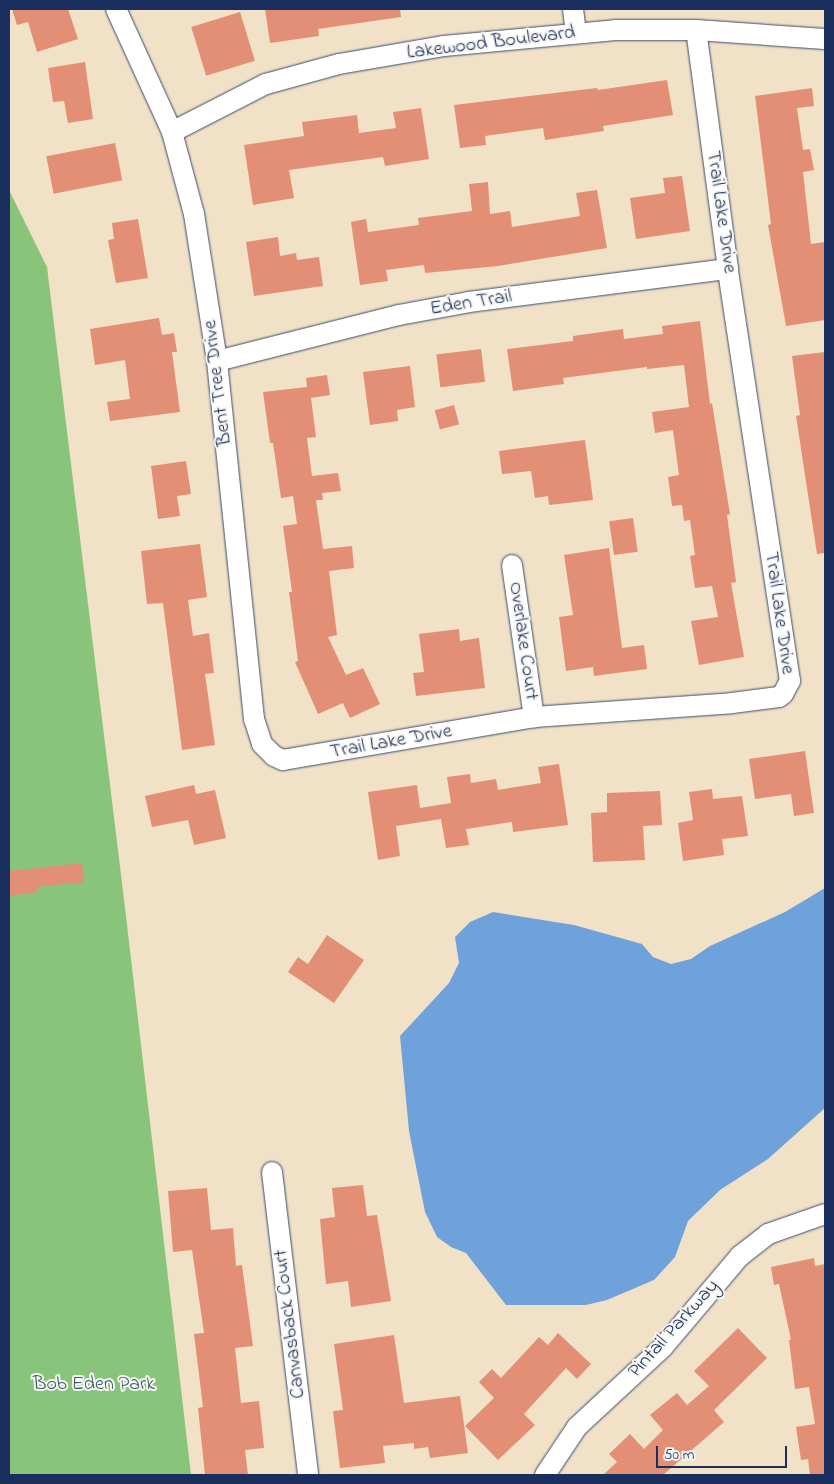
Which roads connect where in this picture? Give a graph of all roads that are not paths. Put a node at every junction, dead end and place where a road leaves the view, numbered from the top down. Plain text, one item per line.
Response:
1 (116, 9) edge
2 (574, 9) edge
3 (696, 30) junction
4 (576, 32) junction
5 (825, 38) edge
6 (172, 132) junction
7 (728, 269) junction
8 (217, 361) junction
9 (512, 565) dead end
10 (534, 717) junction
11 (283, 760) joint
12 (272, 1172) dead end
13 (825, 1214) edge
14 (308, 1475) edge
15 (546, 1475) edge

1 - 6 street, Bent Tree Drive
2 - 4 street
3 - 4 street, Lakewood Boulevard
3 - 5 street, Lakewood Boulevard
3 - 7 street, Trail Lake Drive
4 - 6 street, Lakewood Boulevard
6 - 8 street, Bent Tree Drive
7 - 8 street, Eden Trail
7 - 10 street, Trail Lake Drive
8 - 11 street, Bent Tree Drive
9 - 10 street, Overlake Court
10 - 11 street, Trail Lake Drive
12 - 14 street, Canvasback Court
13 - 15 street, Pintail Parkway

